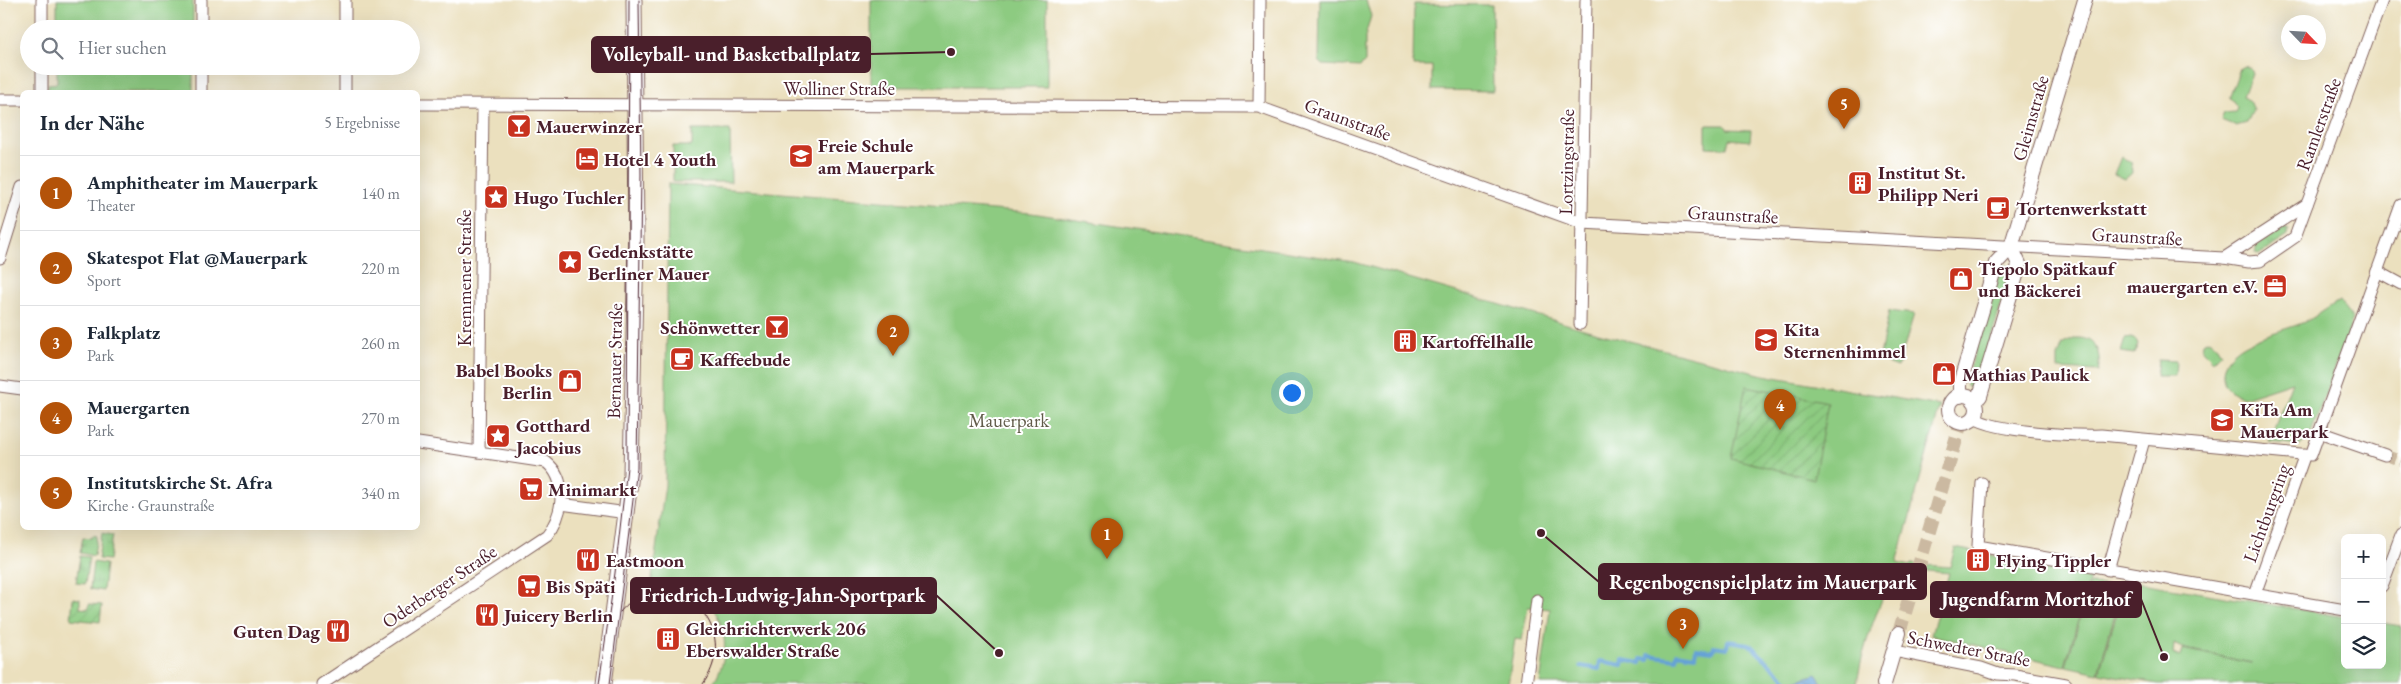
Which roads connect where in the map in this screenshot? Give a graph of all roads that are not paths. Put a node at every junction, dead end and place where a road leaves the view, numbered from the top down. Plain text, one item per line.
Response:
1 (42, 0) edge
2 (201, 0) edge
3 (345, 0) edge
4 (634, 0) edge
5 (1260, 0) edge
6 (1586, 0) edge
7 (2085, 0) edge
8 (2382, 0) edge
9 (42, 20) edge
10 (201, 20) edge
11 (345, 20) edge
12 (42, 75) edge
13 (201, 75) edge
14 (345, 75) edge
15 (42, 90) edge
16 (201, 90) edge
17 (345, 90) edge
18 (0, 100) edge
19 (20, 100) edge
20 (420, 104) edge
21 (635, 104) junction
22 (482, 105) junction
23 (1259, 107) junction
24 (20, 193) edge
25 (2307, 204) junction
26 (2401, 205) edge
27 (1582, 223) junction
28 (2011, 247) junction
29 (0, 258) edge
30 (2224, 258) junction
31 (2377, 271) junction
32 (2401, 284) edge
33 (1580, 324) dead end
34 (0, 386) edge
35 (20, 389) edge
36 (1960, 396) junction
37 (1974, 401) junction
38 (1974, 418) junction
39 (2319, 432) junction
40 (2144, 440) junction
41 (420, 443) edge
42 (479, 452) junction
43 (2305, 454) junction
44 (2385, 455) tunnel mouth
45 (1982, 483) dead end
46 (561, 504) junction
47 (627, 513) junction
48 (2401, 535) edge
49 (2108, 570) junction
50 (2385, 579) edge
51 (2255, 594) junction
52 (1537, 600) dead end
53 (2341, 609) edge
54 (1899, 633) tunnel mouth
55 (1894, 651) junction
56 (1527, 678) edge
57 (322, 684) edge
58 (604, 684) edge
59 (1884, 684) edge
60 (2066, 684) edge

1 - 9 street
2 - 10 street
3 - 11 street
4 - 21 main road, Bernauer Straße
5 - 23 street
6 - 27 street, Lortzingstraße
7 - 28 street, Gleimstraße
8 - 25 street, Ramlerstraße
12 - 15 street
13 - 16 street
14 - 17 street
18 - 19 street
20 - 22 street, Wolliner Straße
21 - 22 street, Wolliner Straße
21 - 23 street, Wolliner Straße
21 - 47 main road, Bernauer Straße
22 - 42 street, Kremmener Straße
23 - 27 street, Graunstraße
24 - 29 street
25 - 30 street
25 - 30 street, Ramlerstraße
26 - 31 street
27 - 28 street, Graunstraße
27 - 33 street, Lortzingstraße
28 - 30 street, Graunstraße
28 - 36 street, Gleimstraße
28 - 37 street
31 - 32 street
31 - 39 street
34 - 35 street
36 - 37 street
36 - 38 street, Gleimstraße
37 - 38 street
38 - 40 street, Lichtburgring
39 - 43 street
39 - 44 street
40 - 43 street, Lichtburgring
40 - 49 street
41 - 42 street
42 - 46 street
43 - 51 street, Lichtburgring
45 - 49 street
46 - 47 street
46 - 57 street, Oderberger Straße
47 - 58 main road, Bernauer Straße
48 - 50 street
49 - 51 street
51 - 53 street
52 - 56 street
54 - 55 street
55 - 59 street
55 - 60 street, Schwedter Straße

